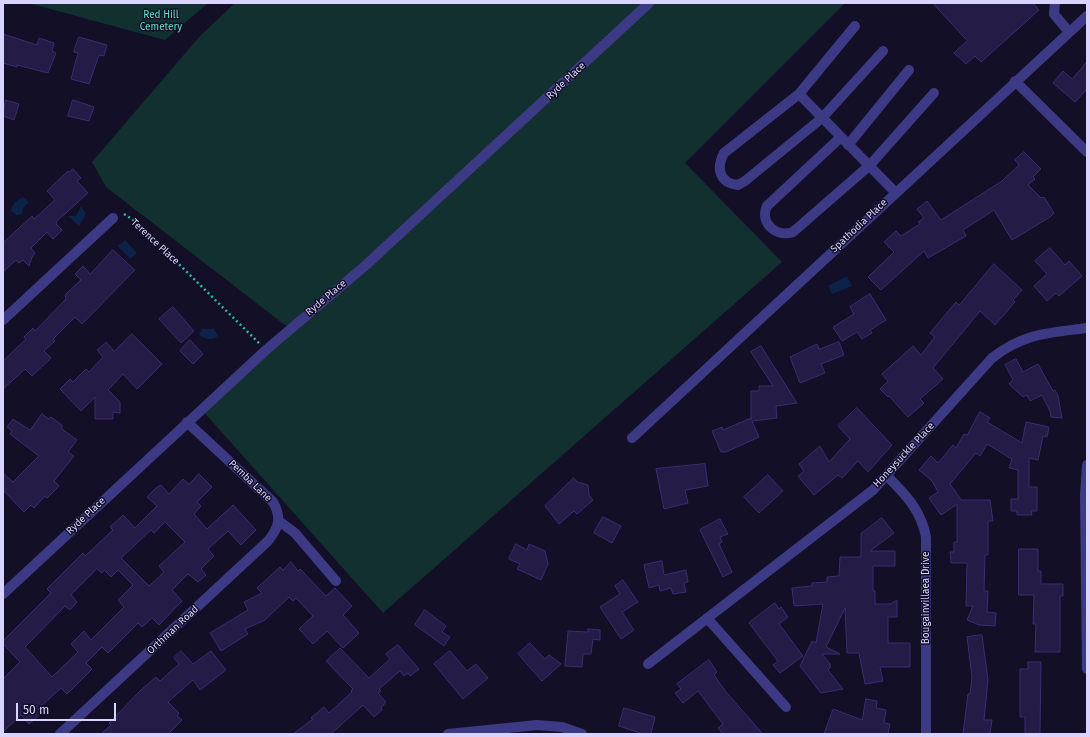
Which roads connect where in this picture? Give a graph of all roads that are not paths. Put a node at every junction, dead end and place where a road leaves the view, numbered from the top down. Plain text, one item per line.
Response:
1 (649, 3) edge
2 (1055, 3) edge
3 (1087, 16) edge
4 (855, 26) dead end
5 (1069, 32) junction
6 (883, 51) dead end
7 (909, 70) dead end
8 (1014, 81) junction
9 (934, 93) dead end
10 (799, 94) junction
11 (822, 118) junction
12 (845, 141) junction
13 (1087, 152) edge
14 (870, 165) junction
15 (896, 192) junction
16 (113, 218) road end
17 (3, 320) edge
18 (1087, 328) edge
19 (187, 422) junction
20 (632, 438) dead end
21 (1087, 465) edge
22 (887, 476) junction
23 (279, 521) junction
24 (336, 581) dead end
25 (3, 594) edge
26 (706, 618) junction
27 (648, 664) dead end
28 (1087, 669) edge
29 (786, 708) dead end
30 (60, 734) edge
31 (448, 734) edge
32 (582, 734) edge
33 (926, 734) edge

1 - 19 street, Ryde Place
2 - 5 street
3 - 5 street, Spathodia Place
4 - 10 street
5 - 8 street, Spathodia Place
6 - 11 street
7 - 12 street
8 - 13 street
8 - 15 street, Spathodia Place
9 - 14 street
10 - 11 street
10 - 11 street
11 - 12 street
12 - 14 street
12 - 14 street
14 - 15 street
15 - 20 street, Spathodia Place
16 - 17 street
18 - 22 street, Honeysuckle Place
19 - 23 street, Pemba Lane
19 - 25 street, Ryde Place
21 - 28 street
22 - 26 street, Honeysuckle Place
22 - 33 street, Bougainvillaea Drive
23 - 24 street
23 - 30 street, Orthman Road
26 - 27 street, Honeysuckle Place
26 - 29 street
31 - 32 street

